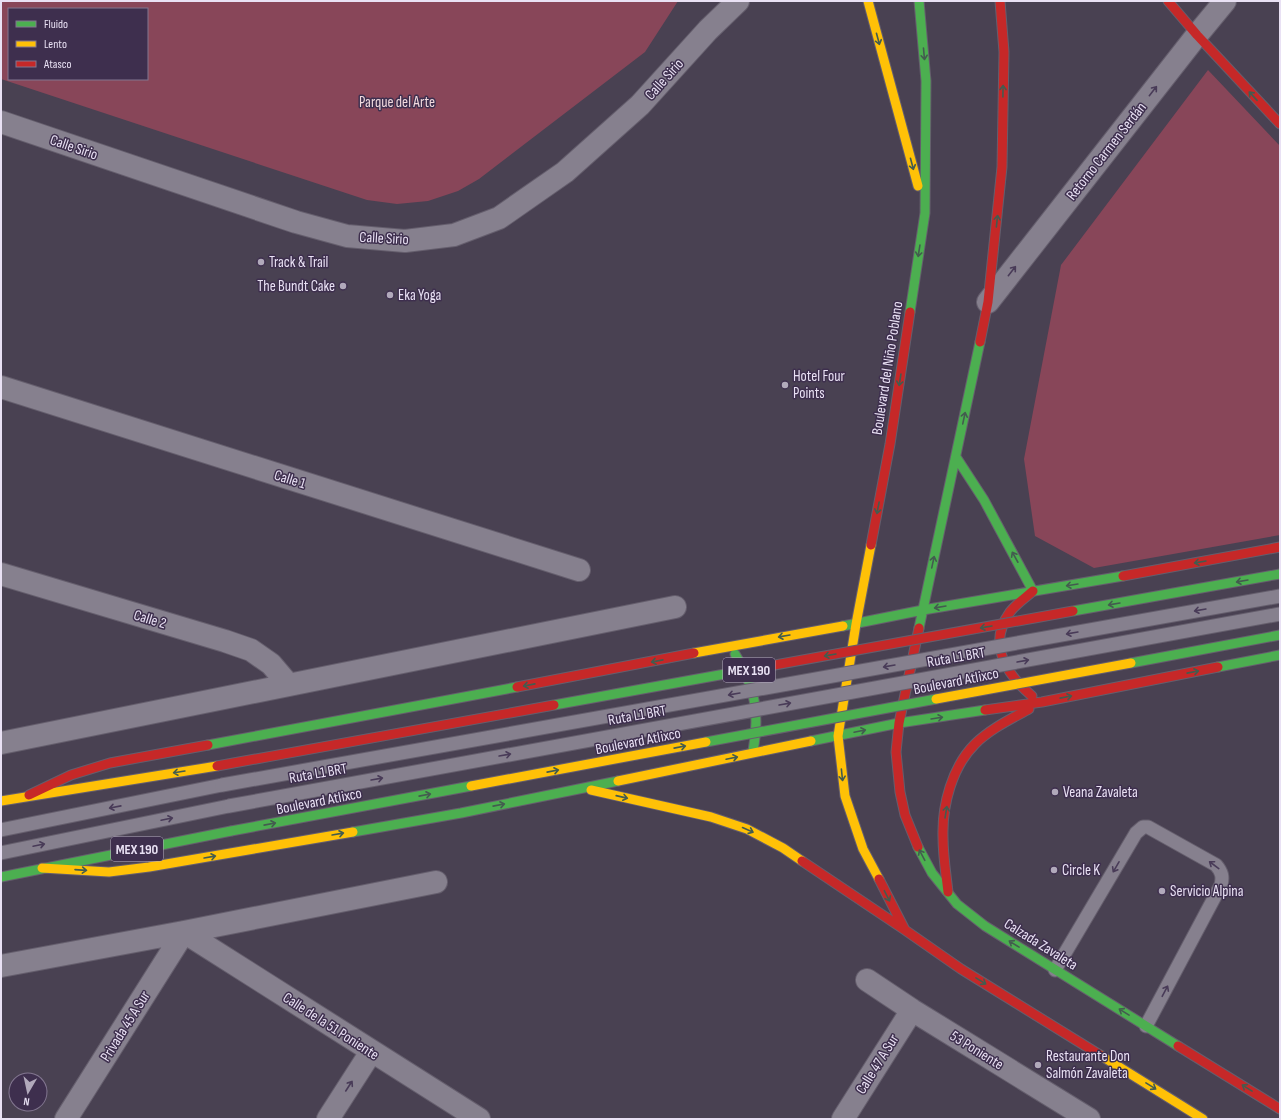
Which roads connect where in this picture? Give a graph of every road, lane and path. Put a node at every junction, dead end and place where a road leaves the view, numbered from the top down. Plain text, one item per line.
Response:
1 (719, 1) edge
2 (738, 1) edge
3 (868, 1) edge
4 (919, 1) edge
5 (1000, 1) edge
6 (1168, 1) edge
7 (1225, 1) edge
8 (708, 30) junction
9 (1197, 35) junction
10 (1, 122) edge
11 (1280, 124) edge
12 (925, 213) junction
13 (988, 302) junction
14 (1, 388) edge
15 (956, 457) junction
16 (1280, 547) edge
17 (580, 570) dead end
18 (1, 574) edge
19 (1280, 574) edge
20 (1033, 591) junction
21 (1280, 596) edge
22 (675, 607) dead end
23 (923, 610) junction
24 (1280, 614) edge
25 (856, 624) junction
26 (1280, 635) edge
27 (730, 647) junction
28 (1280, 655) edge
29 (288, 684) junction
30 (1042, 702) junction
31 (899, 724) junction
32 (838, 736) junction
33 (1, 743) edge
34 (752, 754) junction
35 (584, 788) junction
36 (29, 795) junction
37 (1, 801) edge
38 (1, 830) edge
39 (1, 853) edge
40 (42, 868) junction
41 (1, 877) edge
42 (436, 882) dead end
43 (948, 892) junction
44 (905, 930) junction
45 (184, 932) junction
46 (1, 966) edge
47 (1055, 970) junction
48 (867, 980) dead end
49 (912, 1010) junction
50 (1146, 1026) junction
51 (371, 1052) junction
52 (1280, 1108) edge
53 (66, 1119) edge
54 (328, 1119) edge
55 (479, 1119) edge
56 (843, 1119) edge
57 (1089, 1119) edge
58 (1203, 1119) edge

1 - 8 street, Calle Sirio
2 - 8 street, Calle Sirio
3 -> 12 main road
4 -> 12 main road, Boulevard del Niño Poblano
13 -> 5 main road
6 - 9 main road
7 - 9 street, Retorno Carmen Serdán
8 - 10 street, Calle Sirio
11 -> 9 main road
13 -> 9 street, Retorno Carmen Serdán
12 -> 25 main road, Boulevard del Niño Poblano
15 -> 13 main road
14 - 17 street, Calle 1
20 -> 15 main road
23 -> 15 main road
16 -> 20 main road
18 - 29 street, Calle 2
19 -> 36 main road, MEX 190, bridge
20 -> 23 main road
20 - 30 main road
21 -> 38 lane, Ruta L1 BRT, bridge
22 - 29 street
23 - 25 main road
23 - 31 main road
39 -> 24 lane, Ruta L1 BRT, bridge
25 -> 27 main road
25 - 32 main road, Boulevard del Niño Poblano
40 -> 26 main road, Boulevard Atlixco / MEX 190, bridge
27 - 34 main road
27 -> 36 main road
30 -> 28 main road
29 - 33 street
31 -> 30 main road
43 -> 30 main road
32 -> 31 main road
43 -> 31 main road, Calzada Zavaleta
32 - 34 main road
32 -> 44 main road
35 -> 34 main road
40 -> 35 main road
35 -> 44 main road
36 - 37 main road, MEX 190
40 - 41 main road, Boulevard Atlixco / MEX 190
42 - 45 street
47 -> 43 main road, Calzada Zavaleta
44 -> 58 main road
45 - 46 street
45 - 51 street, Calle de la 51 Poniente
45 - 53 street, Privada 45 A Sur
50 -> 47 main road, Calzada Zavaleta
50 -> 47 lane
48 - 49 street, 53 Poniente
49 - 56 street, Calle 47 A Sur
49 - 57 street, 53 Poniente
52 -> 50 main road, Calzada Zavaleta
54 -> 51 street
51 - 55 street, Calle de la 51 Poniente

